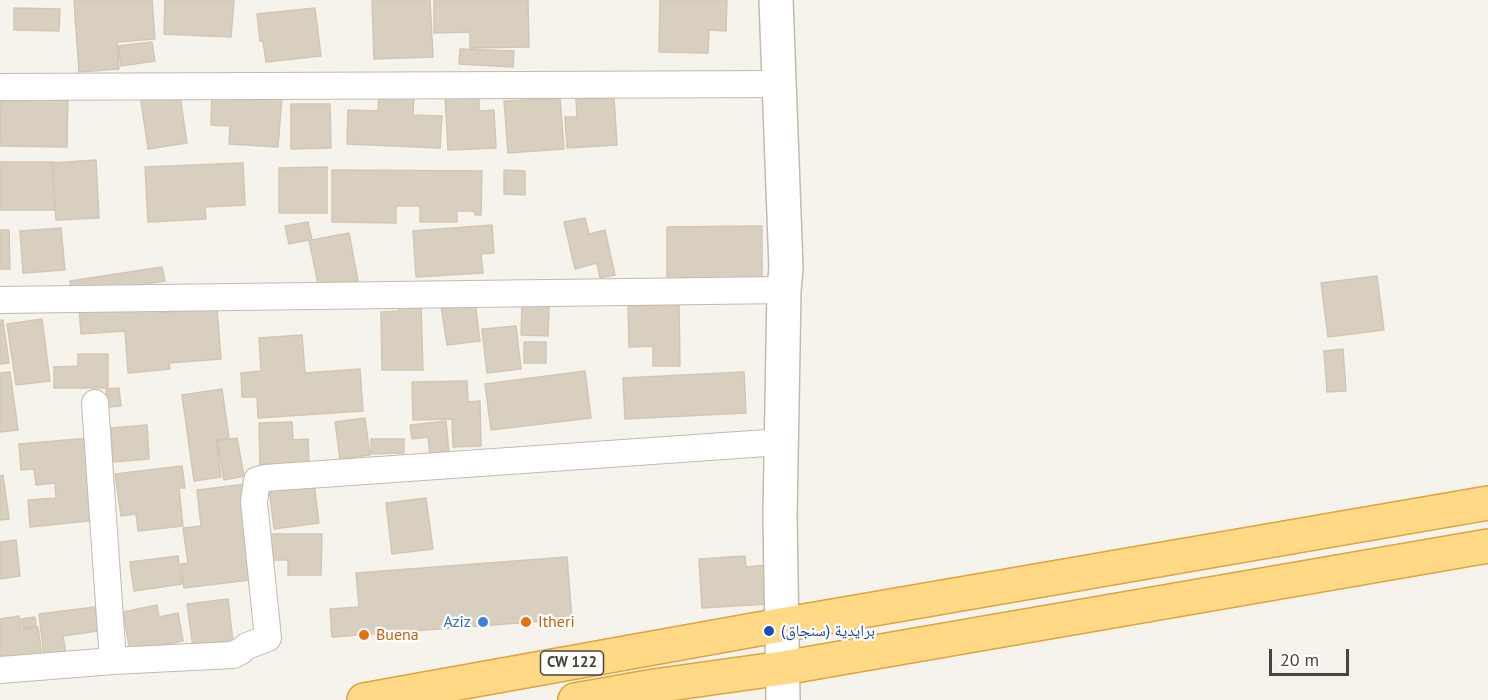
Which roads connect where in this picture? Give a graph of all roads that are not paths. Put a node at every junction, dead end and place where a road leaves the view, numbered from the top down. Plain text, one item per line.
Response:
1 (776, 0) edge
2 (780, 84) junction
3 (0, 87) edge
4 (784, 290) junction
5 (0, 300) edge
6 (96, 403) dead end
7 (782, 442) junction
8 (1488, 503) edge
9 (1488, 546) edge
10 (780, 625) junction
11 (113, 661) junction
12 (0, 670) edge
13 (783, 684) edge
14 (364, 700) edge
15 (575, 700) edge

1 - 2 street
2 - 3 street
2 - 4 street
4 - 5 street
4 - 7 street
6 - 11 street
7 - 10 street
7 - 11 street
8 - 10 highway
9 - 13 highway
10 - 13 street
10 - 14 highway, CW 122
11 - 12 street
13 - 15 highway

